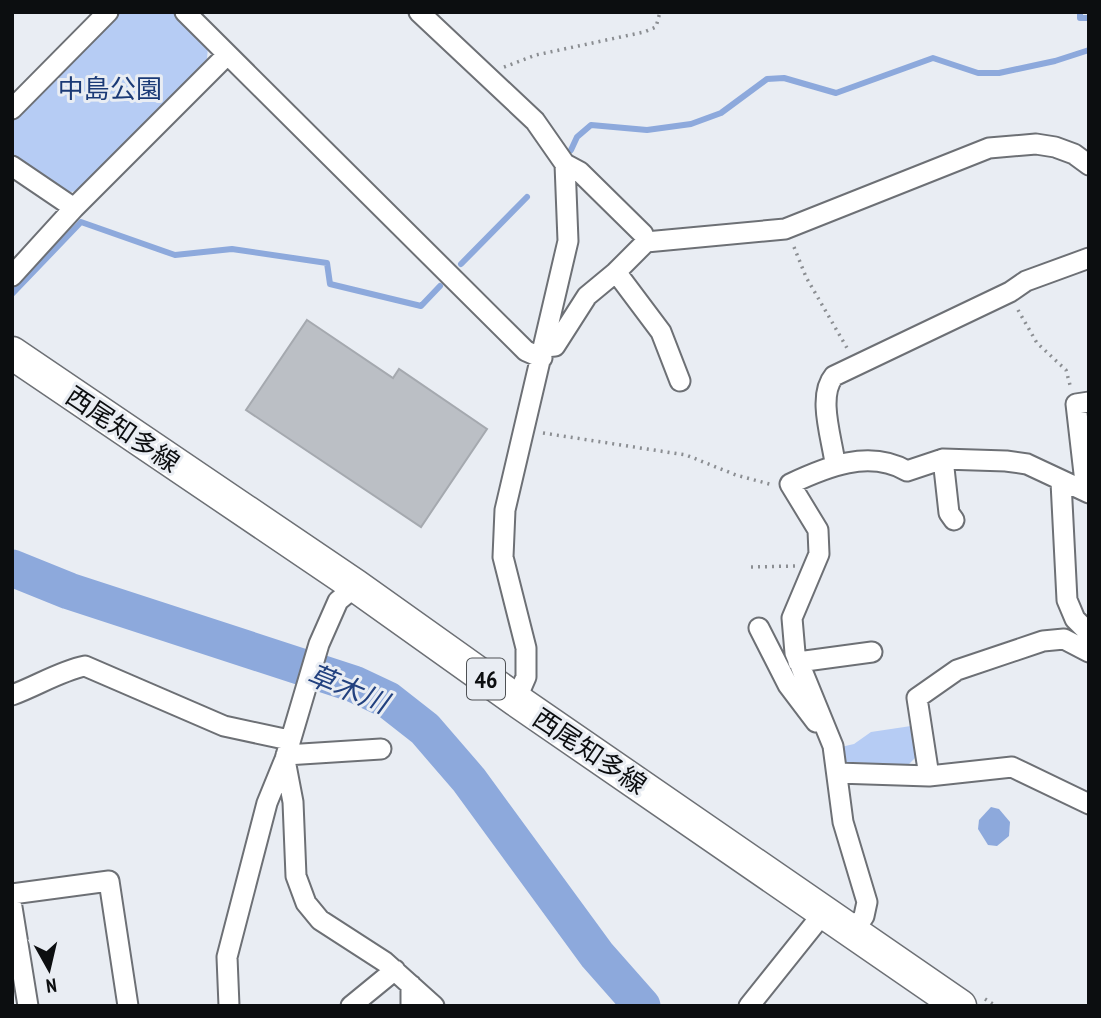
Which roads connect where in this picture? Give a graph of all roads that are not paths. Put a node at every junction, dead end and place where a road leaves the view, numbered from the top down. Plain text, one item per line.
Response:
1 (108, 12) edge
2 (185, 12) edge
3 (419, 12) edge
4 (227, 55) junction
5 (12, 109) edge
6 (565, 164) junction
7 (1089, 165) edge
8 (12, 166) edge
9 (74, 208) junction
10 (646, 242) junction
11 (1089, 258) edge
12 (617, 272) junction
13 (12, 276) edge
14 (543, 352) junction
15 (12, 353) edge
16 (680, 382) dead end
17 (1082, 403) edge
18 (943, 459) junction
19 (835, 463) junction
20 (1061, 482) junction
21 (1087, 492) edge
22 (954, 520) dead end
23 (356, 586) junction
24 (759, 628) dead end
25 (1089, 633) edge
26 (872, 652) dead end
27 (1089, 652) edge
28 (798, 662) junction
29 (12, 695) edge
30 (516, 700) junction
31 (823, 724) junction
32 (381, 749) dead end
33 (286, 751) junction
34 (837, 773) junction
35 (929, 776) junction
36 (1089, 804) edge
37 (12, 894) edge
38 (12, 907) edge
39 (825, 911) junction
40 (853, 932) junction
41 (395, 970) junction
42 (411, 985) junction
43 (28, 1006) edge
44 (128, 1006) edge
45 (229, 1006) edge
46 (351, 1006) edge
47 (411, 1006) edge
48 (434, 1006) edge
49 (749, 1006) edge
50 (960, 1006) edge

1 - 5 street
2 - 4 street
3 - 6 street
4 - 9 street
4 - 14 street
6 - 10 street
6 - 14 street
7 - 10 street
8 - 9 street
9 - 13 street
10 - 12 street
11 - 19 street
12 - 14 street
12 - 16 street
14 - 30 street
15 - 23 main road, 西尾知多線 / 46
17 - 21 street
18 - 19 street
18 - 20 street
18 - 22 street
19 - 28 street
20 - 21 street
20 - 25 street
23 - 30 main road, 西尾知多線 / 46
23 - 33 street
24 - 31 street
26 - 28 street
27 - 35 street
28 - 31 street
29 - 33 street
30 - 39 main road, 西尾知多線 / 46
31 - 34 street
32 - 33 street
33 - 41 street
33 - 45 street
34 - 35 street
34 - 40 street
35 - 36 street
37 - 44 street
38 - 43 street
39 - 40 main road, 西尾知多線 / 46
39 - 49 street
40 - 50 main road, 西尾知多線 / 46
41 - 42 street
41 - 46 street
42 - 47 street
42 - 48 street

